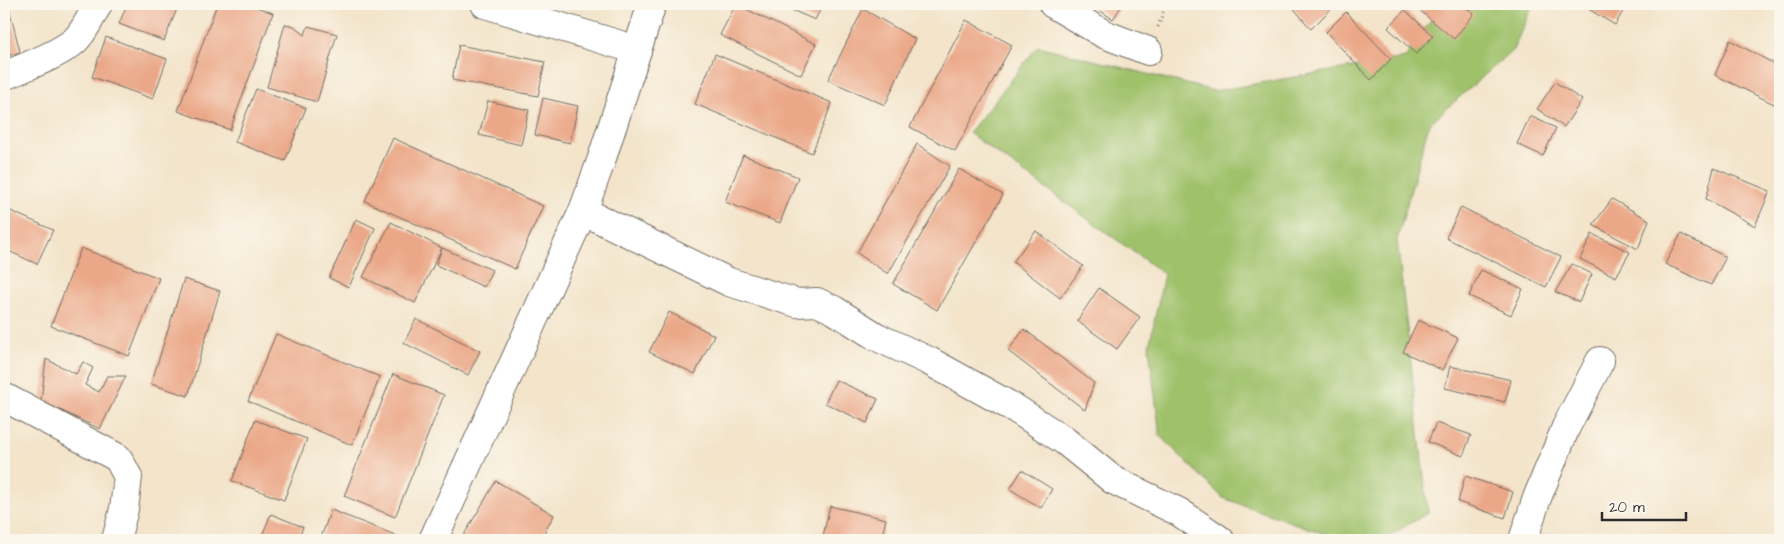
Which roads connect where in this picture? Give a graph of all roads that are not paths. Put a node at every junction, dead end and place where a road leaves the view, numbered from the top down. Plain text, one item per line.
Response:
1 (98, 4) edge
2 (485, 4) edge
3 (652, 4) edge
4 (1053, 4) edge
5 (637, 50) junction
6 (1148, 52) dead end
7 (4, 76) edge
8 (582, 211) junction
9 (1600, 361) dead end
10 (4, 397) edge
11 (116, 540) edge
12 (433, 540) edge
13 (1220, 540) edge
14 (1523, 540) edge

1 - 7 street
2 - 5 street
3 - 5 street
4 - 6 street
5 - 8 street
8 - 12 street
8 - 13 street
9 - 14 street
10 - 11 street

